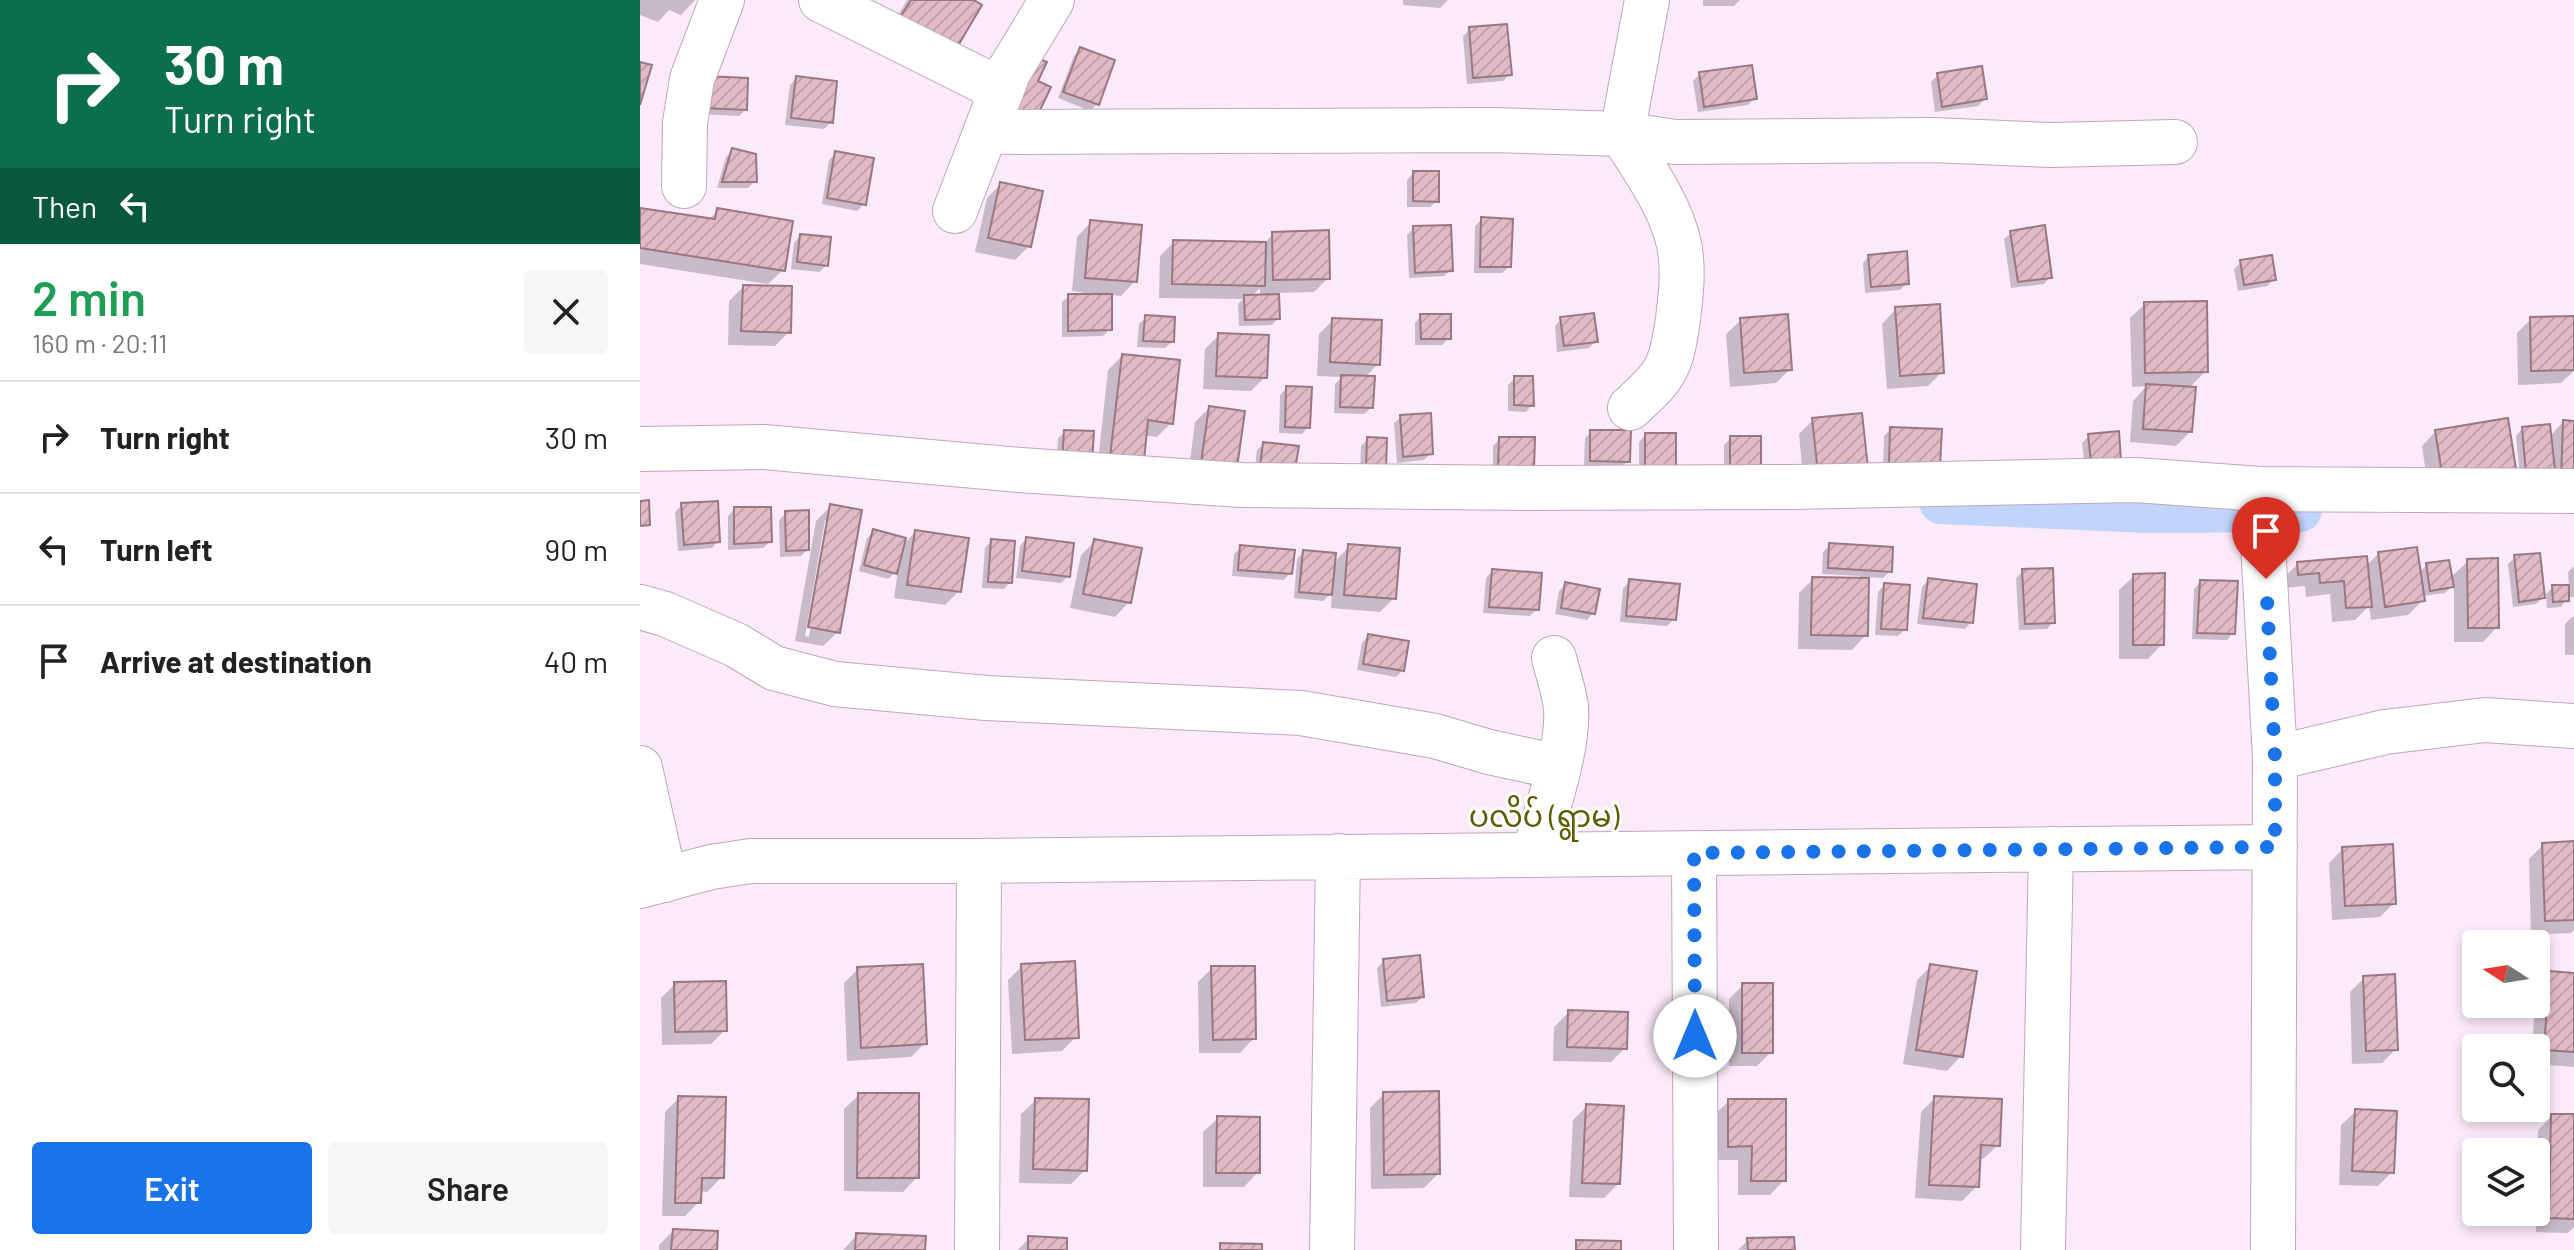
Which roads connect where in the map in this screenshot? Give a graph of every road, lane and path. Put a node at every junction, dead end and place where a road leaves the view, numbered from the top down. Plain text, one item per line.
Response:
1 (722, 0) edge
2 (821, 0) edge
3 (1052, 0) edge
4 (1647, 0) edge
5 (1001, 90) junction
6 (986, 132) junction
7 (1622, 134) junction
8 (2175, 142) dead end
9 (684, 186) dead end
10 (955, 211) dead end
11 (1630, 408) dead end
12 (640, 449) edge
13 (2260, 489) junction
14 (2574, 491) edge
15 (640, 607) edge
16 (1554, 658) dead end
17 (2574, 726) edge
18 (2275, 758) junction
19 (1558, 767) junction
20 (640, 768) edge
21 (2275, 847) junction
22 (2051, 849) junction
23 (1694, 853) junction
24 (1534, 854) junction
25 (1338, 856) junction
26 (979, 861) junction
27 (652, 883) edge
28 (977, 1250) edge
29 (1332, 1250) edge
30 (1696, 1250) edge
31 (2043, 1250) edge
32 (2273, 1250) edge

1 - 9 street
2 - 5 street
3 - 5 street
4 - 7 street
5 - 6 street
6 - 7 street
6 - 10 street
7 - 8 street
7 - 11 street
12 - 13 street
13 - 14 street
13 - 18 street
15 - 19 street
16 - 19 street
17 - 18 street
18 - 21 street
19 - 24 street
20 - 27 street
21 - 22 street
21 - 32 street
22 - 23 street
22 - 31 street
23 - 24 street
23 - 30 street
24 - 25 street
25 - 26 street
25 - 29 street
26 - 27 street
26 - 28 street

